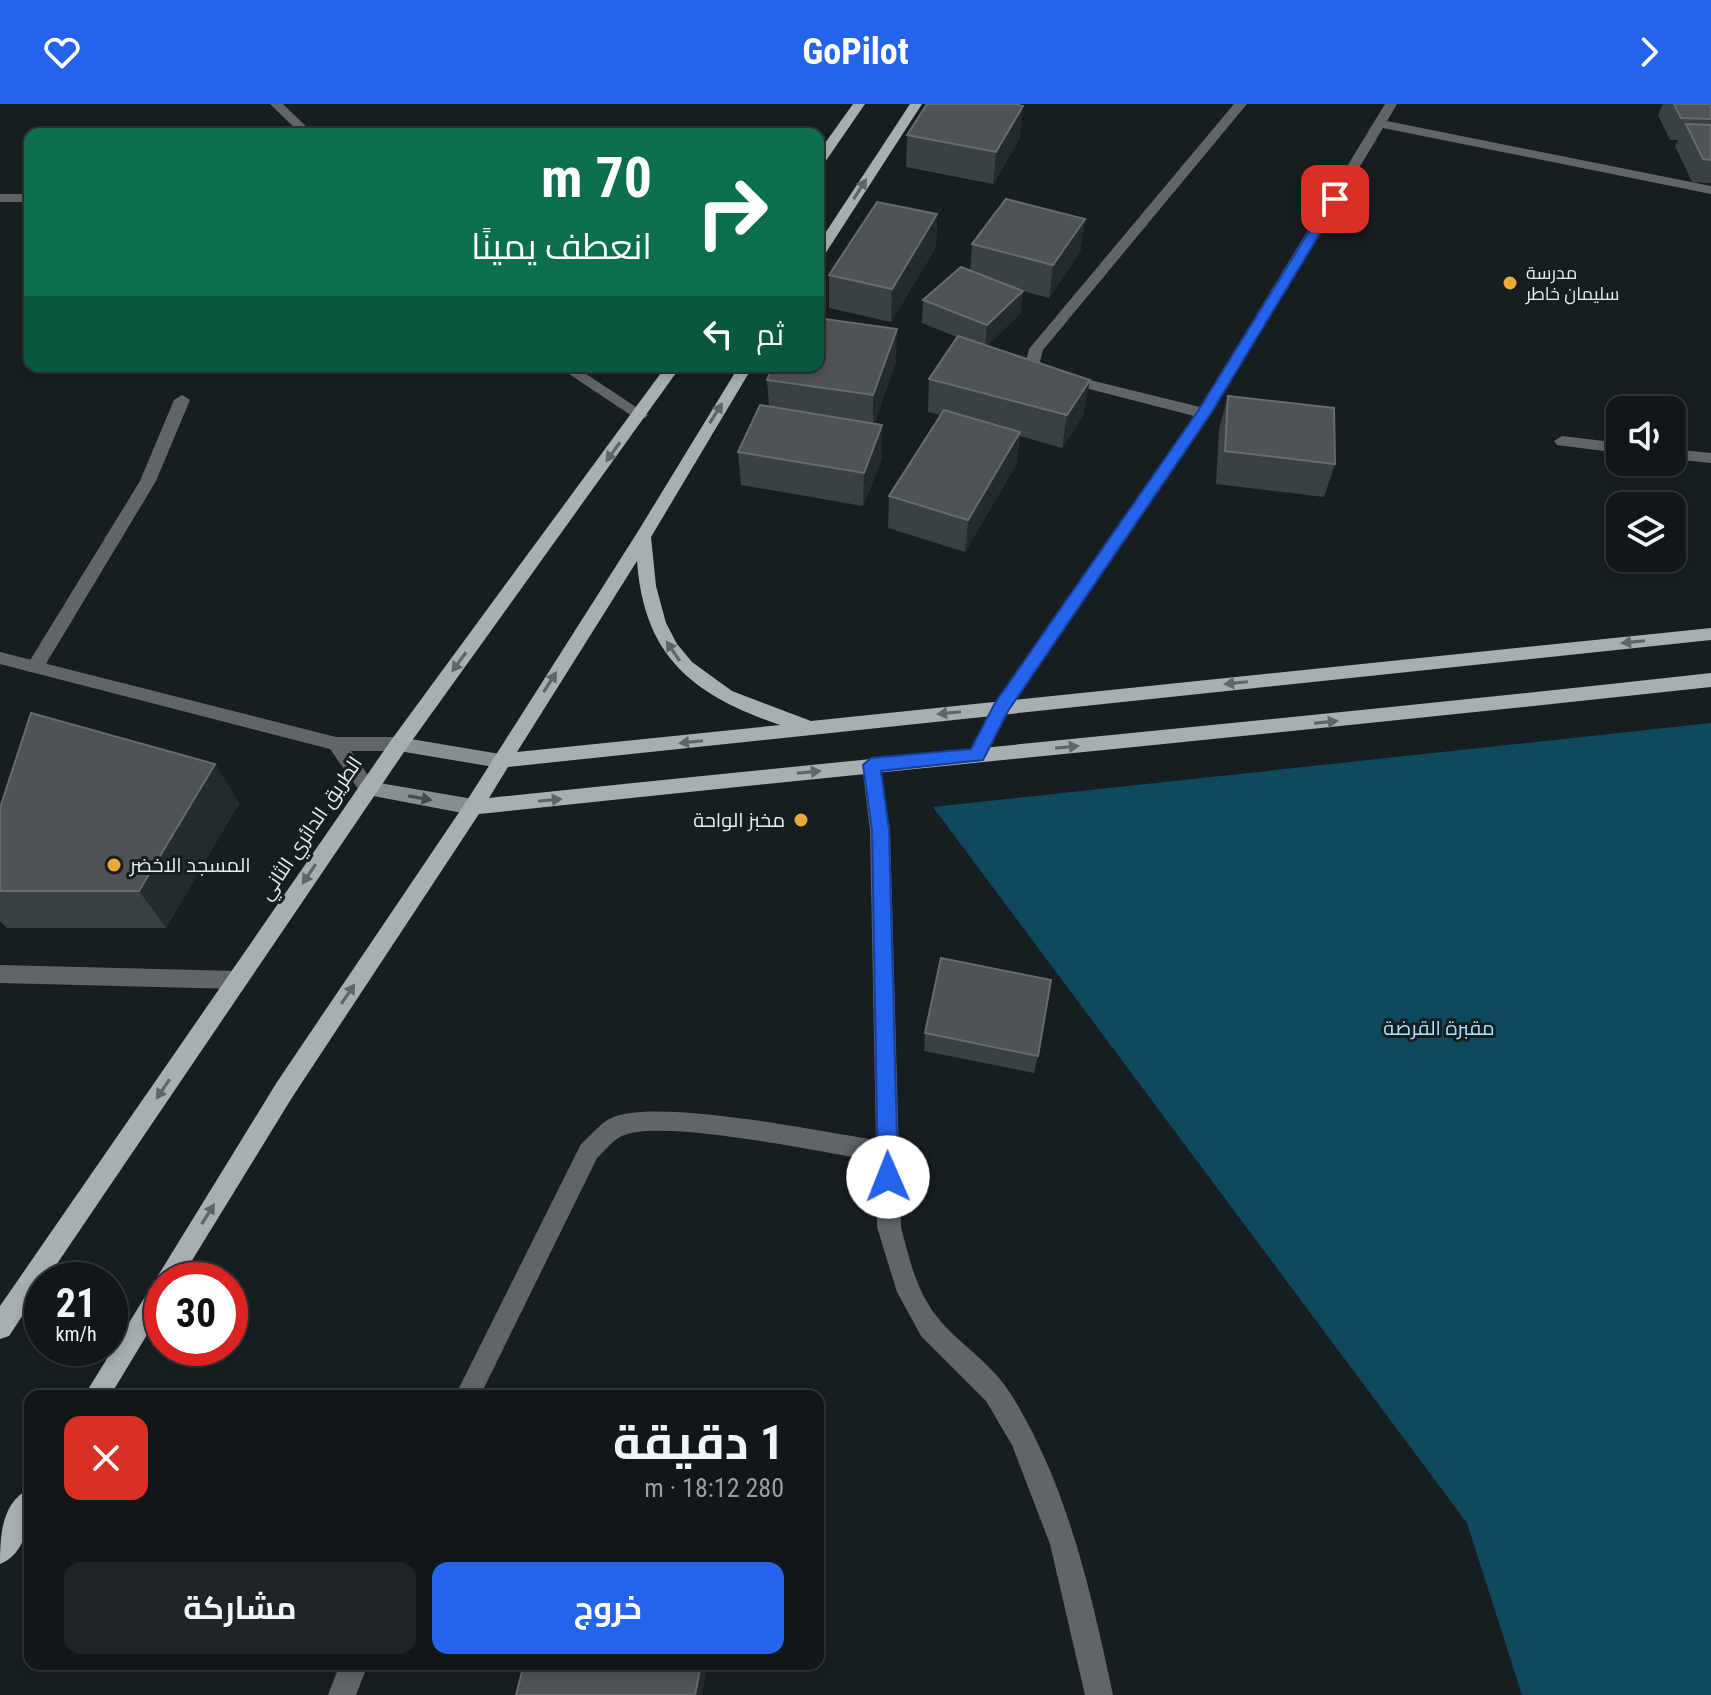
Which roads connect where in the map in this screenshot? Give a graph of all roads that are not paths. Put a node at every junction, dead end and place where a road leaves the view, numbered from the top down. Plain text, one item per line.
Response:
1 (276, 104) edge
2 (859, 104) edge
3 (916, 104) edge
4 (1241, 104) edge
5 (1391, 104) edge
6 (1381, 124) junction
7 (302, 128) edge
8 (824, 154) edge
9 (1711, 190) edge
10 (0, 198) edge
11 (24, 198) edge
12 (824, 245) edge
13 (573, 372) edge
14 (670, 372) edge
15 (742, 372) edge
16 (182, 400) dead end
17 (1204, 413) junction
18 (640, 415) junction
19 (1562, 441) dead end
20 (1606, 446) edge
21 (1686, 455) edge
22 (1711, 458) edge
23 (643, 537) junction
24 (1711, 634) edge
25 (0, 658) edge
26 (35, 667) junction
27 (1711, 680) edge
28 (1001, 708) junction
29 (811, 728) junction
30 (336, 744) junction
31 (399, 744) junction
32 (977, 755) junction
33 (500, 761) junction
34 (871, 765) junction
35 (368, 788) junction
36 (473, 807) junction
37 (0, 974) edge
38 (237, 980) junction
39 (887, 1152) junction
40 (178, 1262) edge
41 (144, 1317) edge
42 (0, 1327) edge
43 (100, 1390) edge
44 (470, 1390) edge
45 (24, 1512) edge
46 (0, 1551) edge
47 (352, 1670) edge
48 (342, 1695) edge
49 (1099, 1695) edge

1 - 7 street
2 - 8 main road
12 -> 3 main road
4 - 17 street
5 - 6 street
6 - 9 street
6 - 17 street
10 - 11 street
13 - 18 street
14 - 18 main road, الطريق الدائري الثاني
23 -> 15 main road
16 - 26 street
17 - 28 street
18 -> 31 main road, الطريق الدائري الثاني
19 - 20 street
21 - 22 street
29 -> 23 main road
33 -> 23 main road
24 -> 28 main road
25 - 26 street
26 - 30 street
32 -> 27 main road
28 -> 29 main road
28 - 32 street
29 -> 33 main road
30 - 31 street
30 - 35 street
31 - 33 main road
31 - 35 main road, الطريق الدائري الثاني
32 - 34 main road
33 - 36 main road
36 -> 34 main road
34 - 39 street
35 -> 36 main road
35 -> 38 main road, الطريق الدائري الثاني
40 -> 36 main road
37 - 38 street
38 -> 42 main road, الطريق الدائري الثاني
39 - 44 street
39 - 49 street
41 - 43 main road
45 - 46 main road
47 - 48 street

